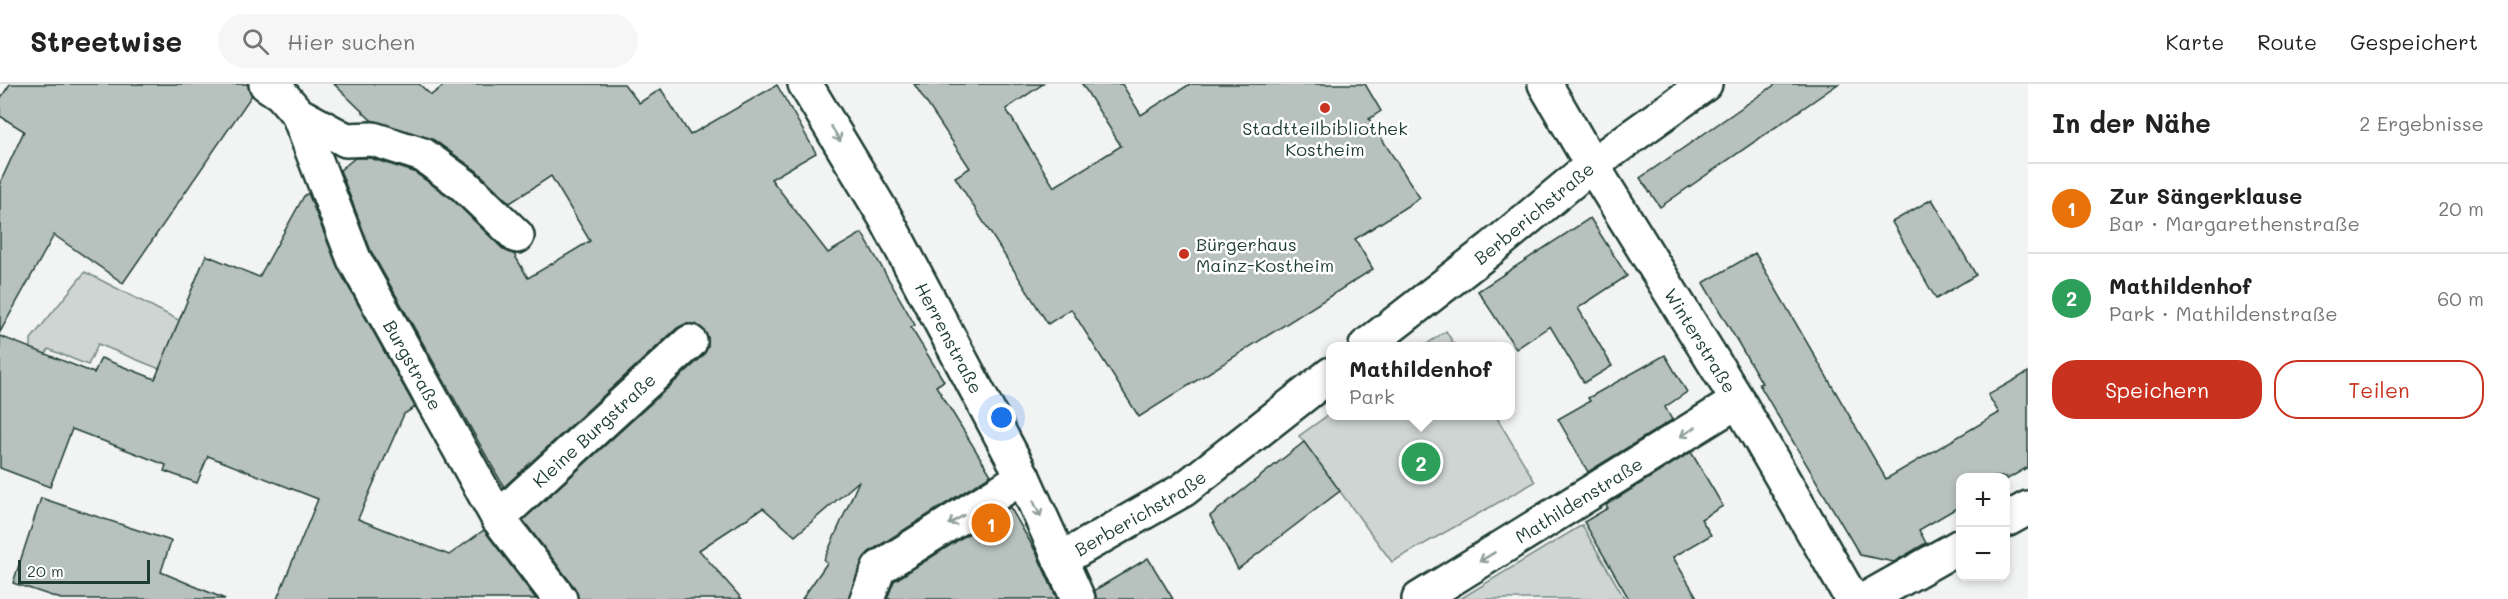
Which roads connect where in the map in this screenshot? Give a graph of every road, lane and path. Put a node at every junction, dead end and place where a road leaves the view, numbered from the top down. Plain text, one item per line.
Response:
1 (806, 84) edge
2 (1545, 84) edge
3 (1706, 84) edge
4 (284, 94) edge
5 (1592, 165) junction
6 (517, 236) dead end
7 (690, 342) dead end
8 (1371, 342) edge
9 (1326, 378) edge
10 (1738, 401) junction
11 (1023, 477) junction
12 (2028, 508) edge
13 (498, 518) junction
14 (2010, 518) edge
15 (1956, 548) edge
16 (1060, 560) junction
17 (560, 599) edge
18 (867, 599) edge
19 (1078, 599) edge
20 (1419, 599) edge
21 (1852, 599) edge
22 (1866, 599) edge

1 -> 11 street, Herrenstraße
2 - 5 street, Winterstraße
3 - 5 street, Berberichstraße
4 - 6 street, Burgstraße
4 - 13 street, Burgstraße
5 - 8 street, Berberichstraße
5 - 10 street, Winterstraße
7 - 13 street, Kleine Burgstraße
9 - 16 street, Berberichstraße
10 -> 20 street, Mathildenstraße
10 - 21 street, Winterstraße
11 -> 16 street, Herrenstraße
11 -> 18 street
12 - 14 street
13 - 17 street, Burgstraße
15 - 22 street
16 - 19 street, Herrenstraße

